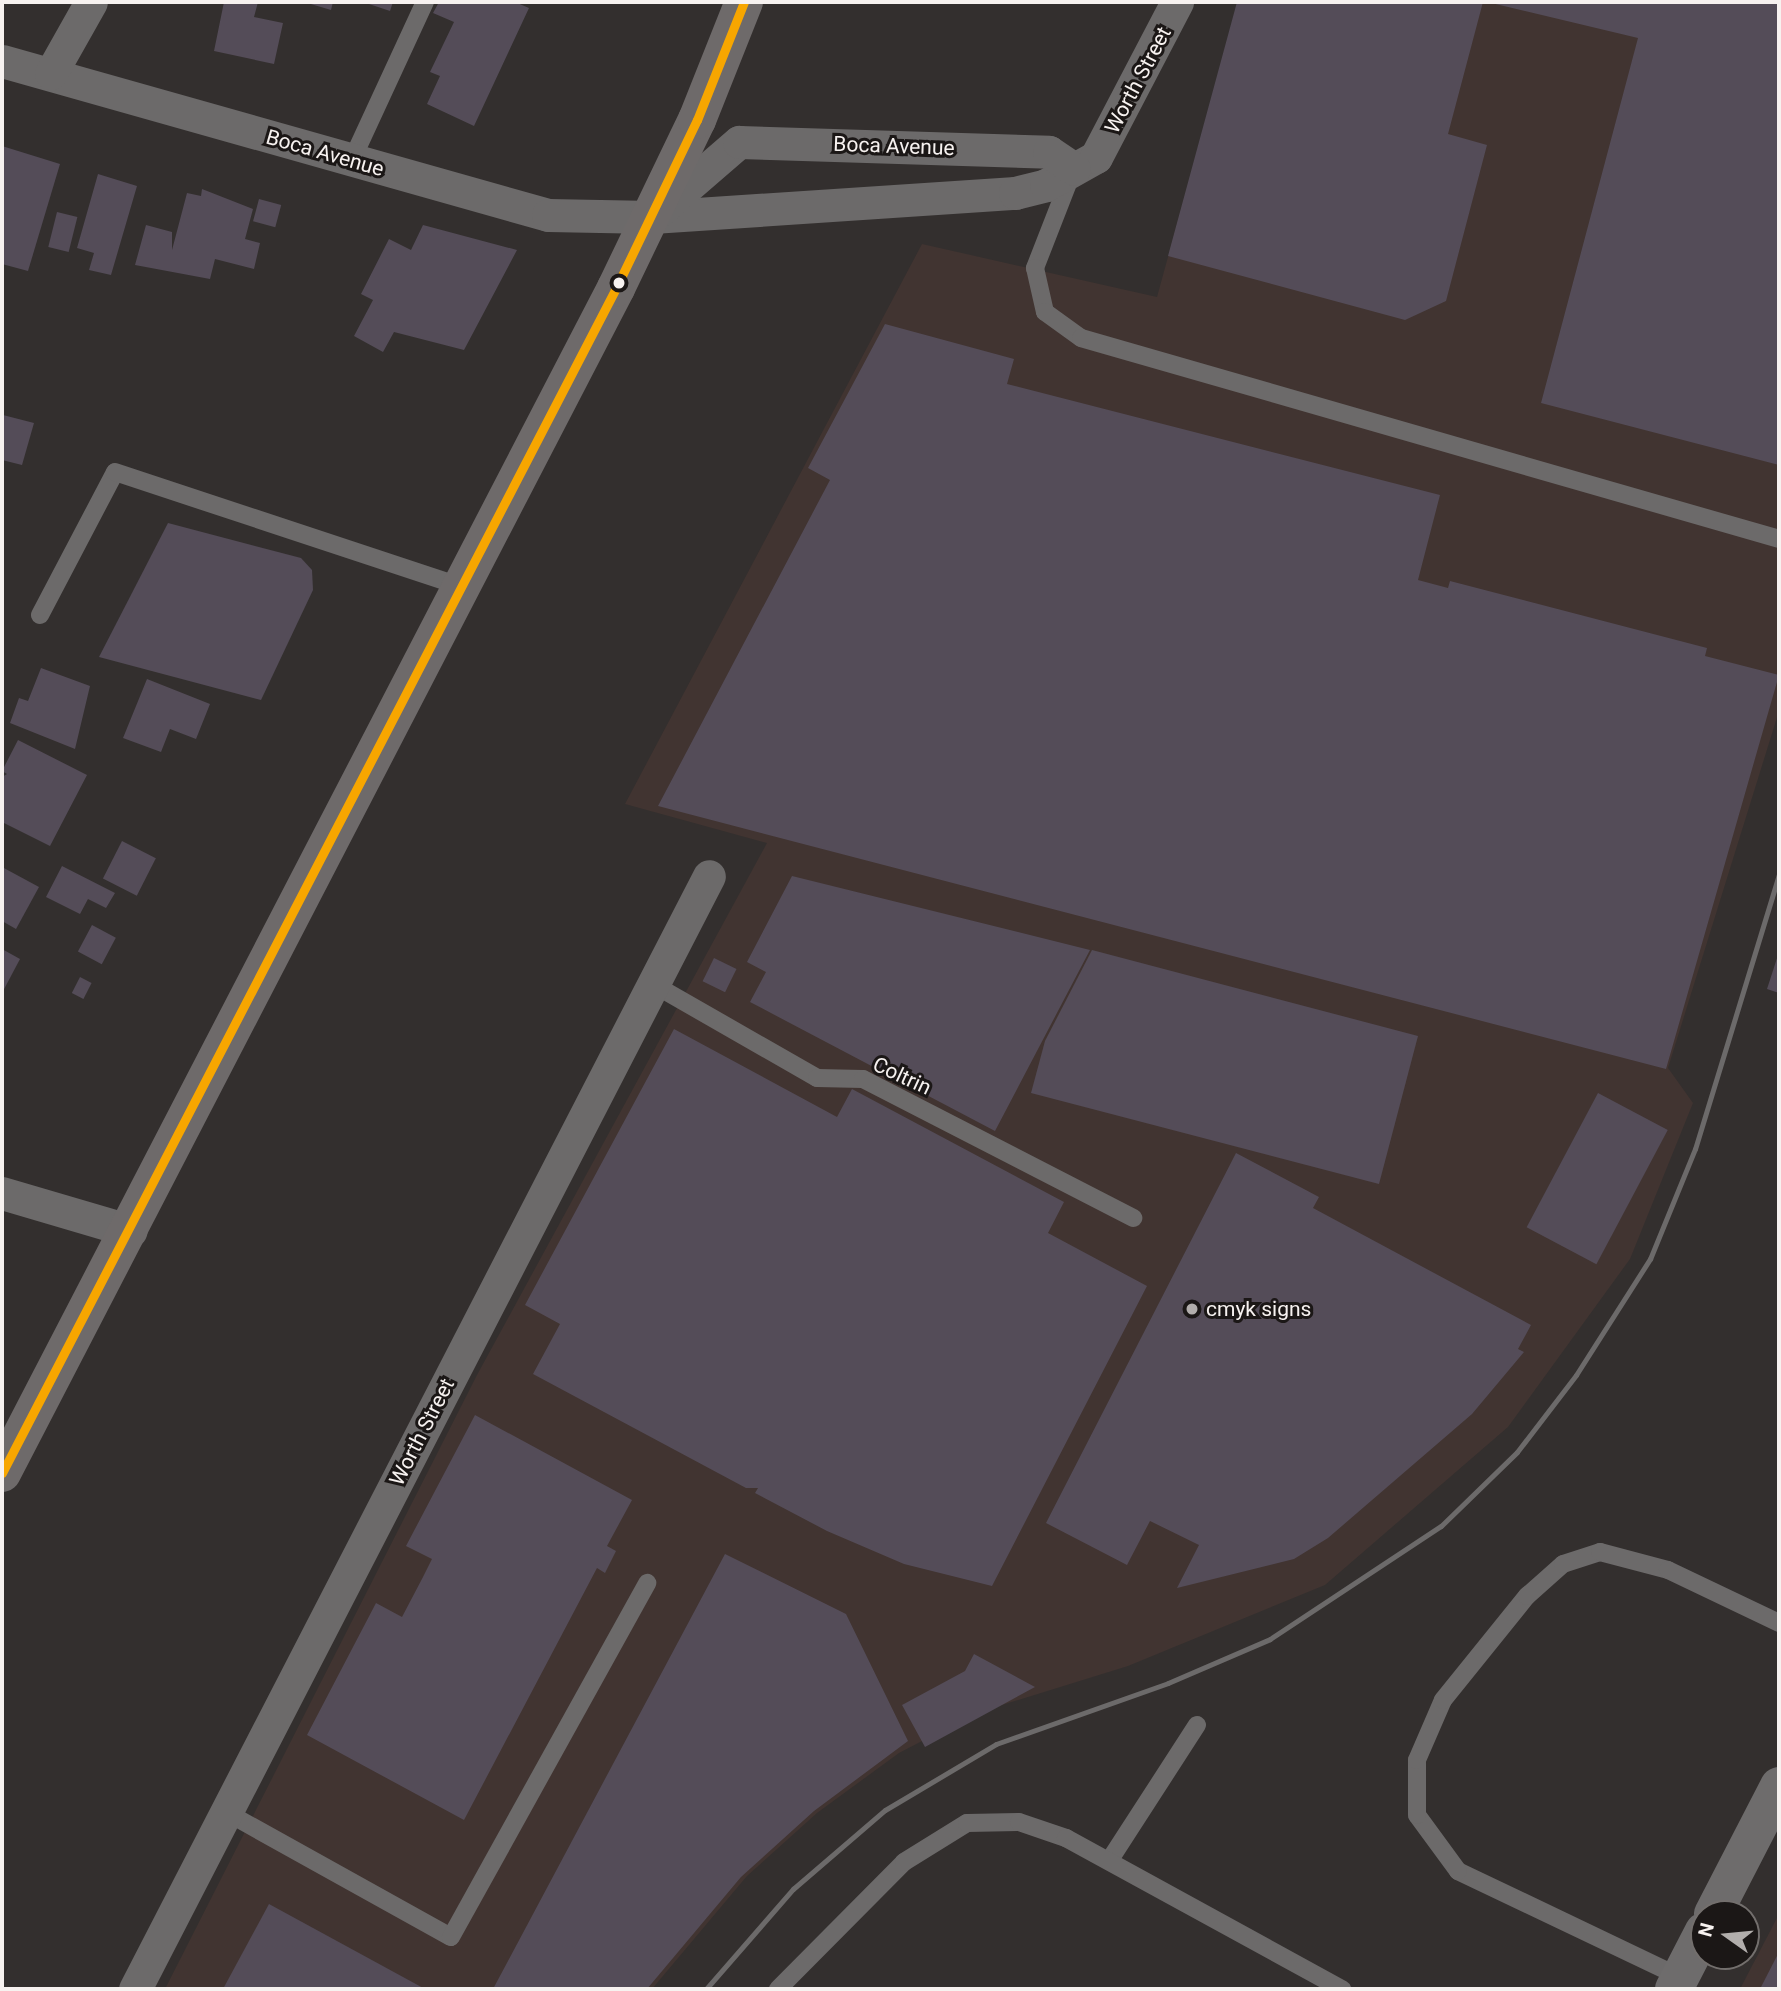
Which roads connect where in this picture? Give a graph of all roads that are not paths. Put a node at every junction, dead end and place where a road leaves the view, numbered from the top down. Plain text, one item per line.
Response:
1 (91, 2) edge
2 (425, 2) edge
3 (744, 2) edge
4 (1177, 2) edge
5 (2, 61) edge
6 (51, 73) junction
7 (351, 162) junction
8 (1085, 163) junction
9 (652, 217) junction
10 (1779, 539) edge
11 (463, 587) junction
12 (40, 615) dead end
13 (709, 876) dead end
14 (653, 984) junction
15 (2, 1193) edge
16 (1133, 1217) dead end
17 (131, 1231) junction
18 (2, 1473) edge
19 (647, 1583) dead end
20 (1779, 1623) edge
21 (1197, 1726) dead end
22 (1779, 1786) edge
23 (226, 1812) junction
24 (1109, 1861) junction
25 (1720, 1900) edge
26 (1690, 1958) edge
27 (1677, 1983) edge
28 (135, 1989) edge
29 (778, 1989) edge
30 (1342, 1989) edge

1 - 6 street
2 - 7 lane
3 - 9 main road
4 - 8 street, Worth Street
5 - 6 street, Boca Avenue
6 - 7 street, Boca Avenue
7 - 9 street, Boca Avenue
8 - 9 street, Boca Avenue
8 - 9 street, Boca Avenue
8 - 10 lane
9 - 11 main road
11 - 12 lane
11 - 17 main road
13 - 14 street, Worth Street
14 - 16 lane, Coltrin
14 - 23 street, Worth Street
15 - 17 street
17 - 18 main road
19 - 23 lane
20 - 27 lane
21 - 24 lane
22 - 25 main road
23 - 28 street, Worth Street
24 - 29 lane
24 - 30 lane
26 - 27 main road

